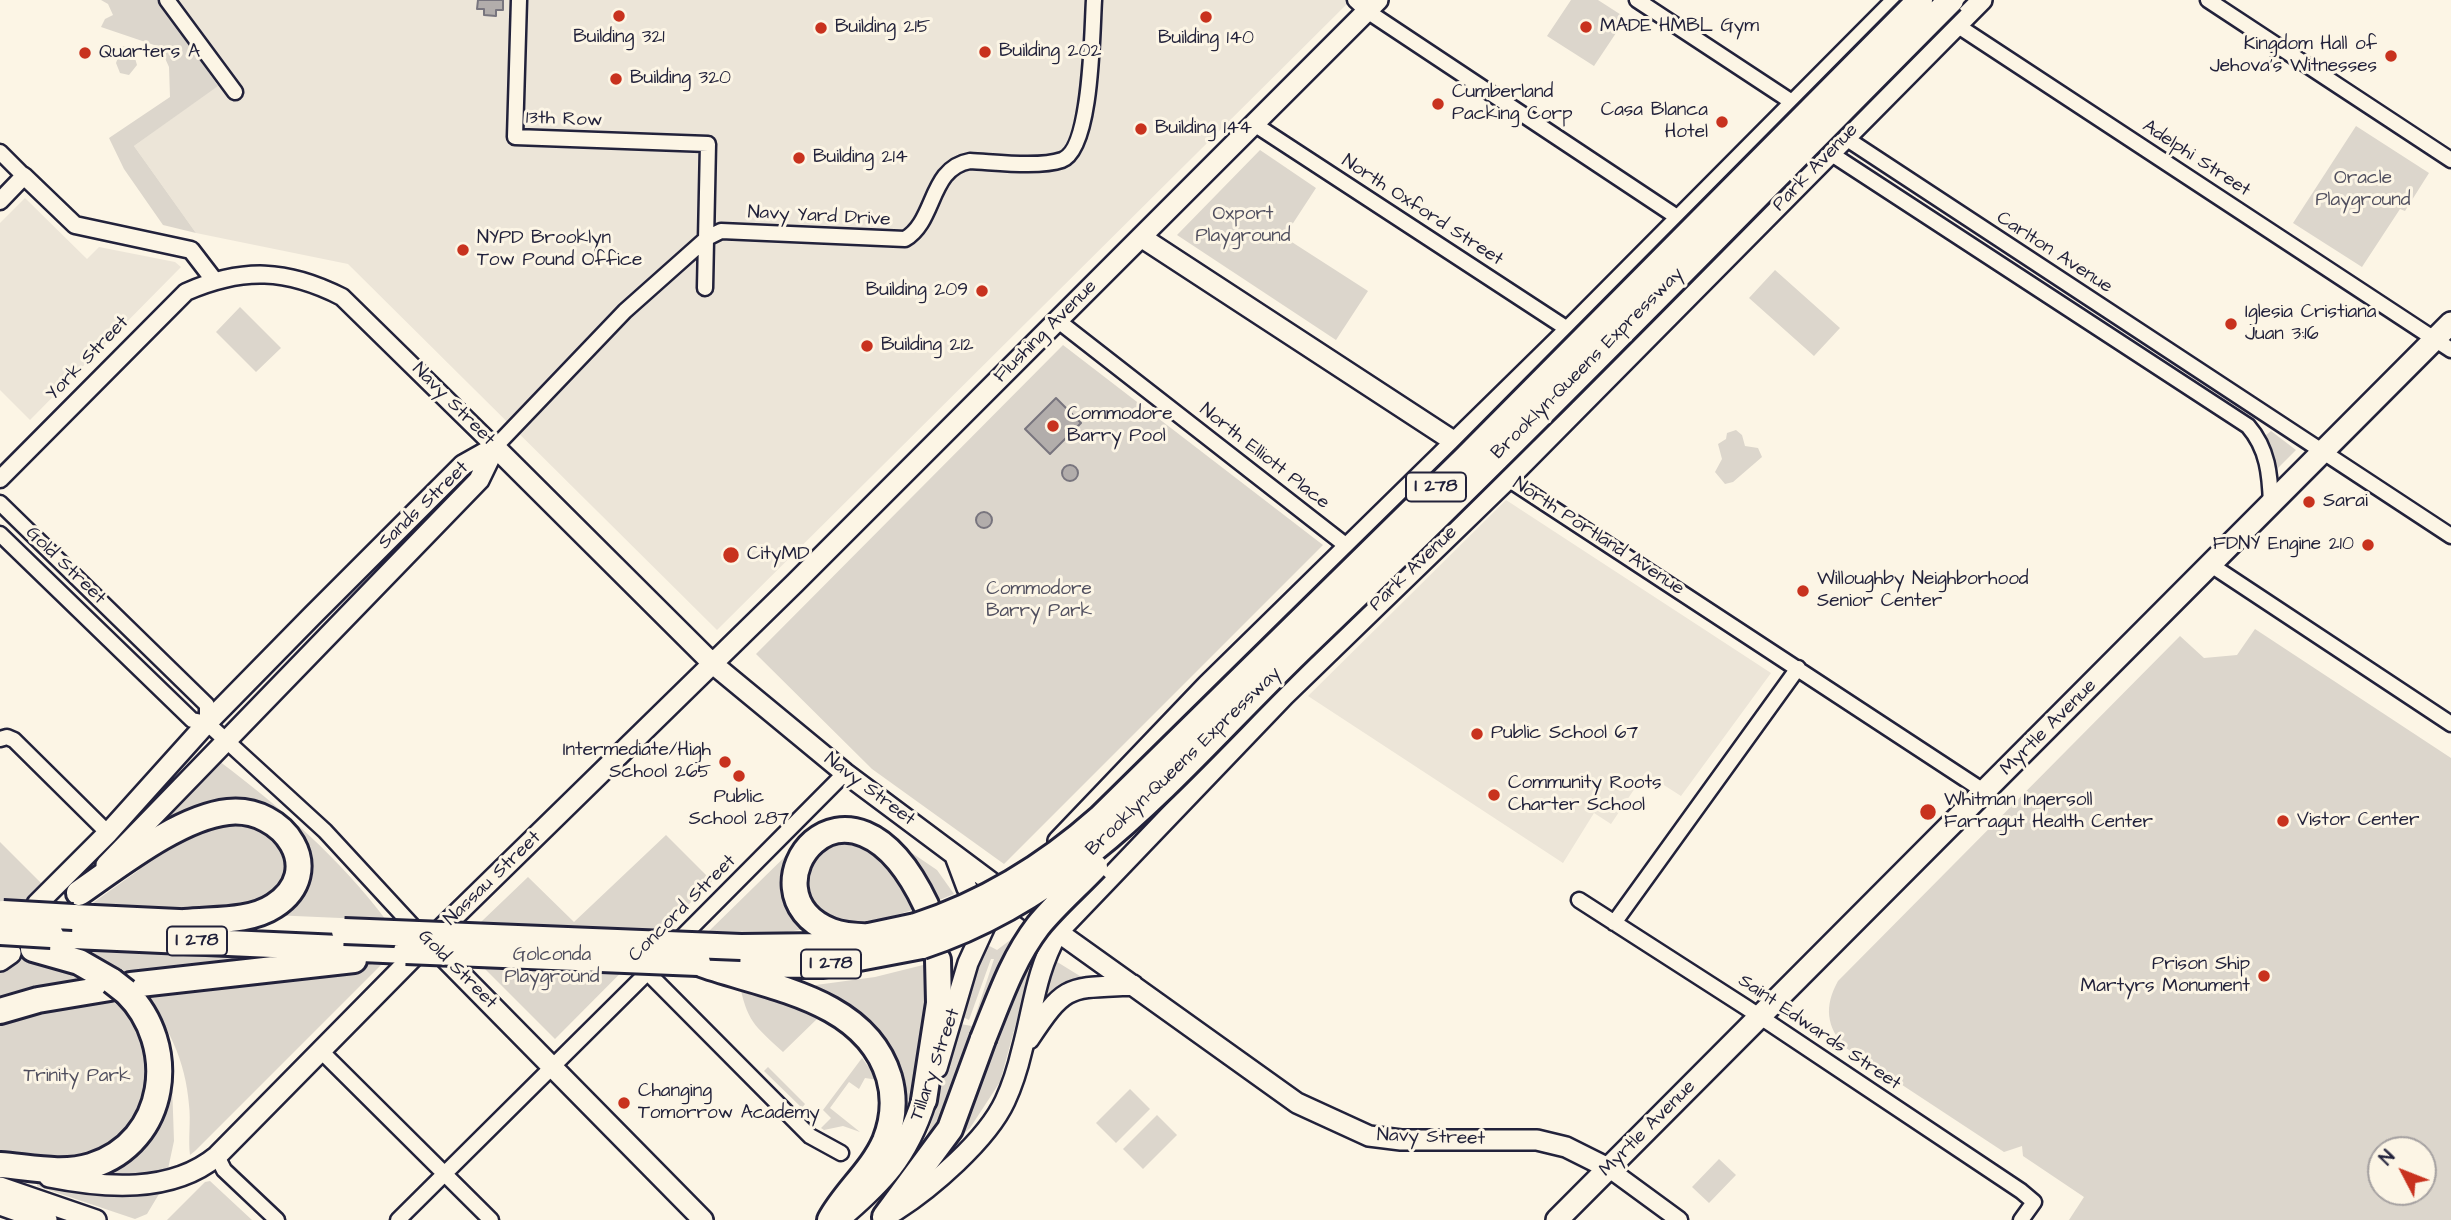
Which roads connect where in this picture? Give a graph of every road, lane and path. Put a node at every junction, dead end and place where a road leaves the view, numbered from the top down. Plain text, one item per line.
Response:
1 (167, 0) edge
2 (519, 0) edge
3 (1094, 0) edge
4 (1637, 0) edge
5 (1897, 0) edge
6 (1920, 0) edge
7 (1951, 0) edge
8 (1982, 0) edge
9 (2208, 0) edge
10 (1367, 4) edge
11 (1957, 25) junction
12 (235, 92) dead end
13 (1793, 103) junction
14 (1254, 124) junction
15 (1845, 137) junction
16 (0, 152) edge
17 (1830, 153) junction
18 (2451, 160) edge
19 (24, 176) junction
20 (0, 201) edge
21 (1679, 219) junction
22 (1141, 237) junction
23 (707, 238) junction
24 (1731, 253) junction
25 (214, 280) junction
26 (705, 288) dead end
27 (1057, 320) junction
28 (2451, 323) edge
29 (1569, 330) junction
30 (2443, 345) edge
31 (1455, 442) junction
32 (495, 447) junction
33 (2324, 451) junction
34 (0, 479) edge
35 (1508, 479) junction
36 (0, 503) edge
37 (2271, 504) junction
38 (0, 534) edge
39 (2451, 536) edge
40 (1348, 547) junction
41 (2211, 565) junction
42 (713, 664) junction
43 (1798, 668) junction
44 (1209, 683) junction
45 (208, 723) junction
46 (2451, 724) edge
47 (1255, 726) junction
48 (0, 739) edge
49 (226, 740) junction
50 (1183, 767) junction
51 (845, 773) junction
52 (1985, 792) junction
53 (1103, 794) junction
54 (108, 833) junction
55 (1148, 838) junction
56 (955, 855) junction
57 (967, 888) dead end
58 (1008, 893) junction
59 (1579, 900) dead end
60 (37, 904) dead end
61 (72, 905) junction
62 (185, 922) junction
63 (1614, 923) junction
64 (1058, 932) junction
65 (926, 934) junction
66 (12, 937) edge
67 (878, 937) junction
68 (343, 946) junction
69 (417, 946) junction
70 (740, 962) junction
71 (647, 972) junction
72 (1133, 985) junction
73 (120, 986) junction
74 (0, 1011) edge
75 (1760, 1017) junction
76 (1023, 1049) junction
77 (321, 1051) junction
78 (553, 1067) junction
79 (924, 1100) junction
80 (841, 1153) dead end
81 (216, 1156) junction
82 (0, 1166) edge
83 (1608, 1168) junction
84 (444, 1174) junction
85 (0, 1187) edge
86 (0, 1204) edge
87 (885, 1219) edge
88 (46, 1220) edge
89 (96, 1220) edge
90 (277, 1220) edge
91 (398, 1220) edge
92 (491, 1220) edge
93 (703, 1220) edge
94 (830, 1220) edge
95 (836, 1220) edge
96 (1557, 1220) edge
97 (1679, 1220) edge
98 (2021, 1220) edge

1 - 12 street
2 - 23 street, 13th Row
3 - 23 street, Navy Yard Drive
4 - 13 street, Carlton Avenue
5 - 13 main road
6 - 11 street, Adelphi Street
6 - 65 highway, Brooklyn-Queens Expressway / I 278, bridge
7 - 50 highway, Brooklyn-Queens Expressway / I 278, bridge
8 - 11 main road, Park Avenue
9 - 18 street
10 - 14 main road, Flushing Avenue
10 - 21 street
11 - 15 main road, Park Avenue
11 - 30 street, Adelphi Street
13 - 15 street, Carlton Avenue
13 - 21 main road
14 - 22 main road, Flushing Avenue
14 - 29 street, North Oxford Street
15 - 17 main road, Park Avenue
15 - 33 street, Carlton Avenue
16 - 19 street
17 - 24 main road, Park Avenue
17 - 37 street, Carlton Avenue
19 - 20 street
19 - 25 street
21 - 24 street
21 - 29 main road
22 - 27 main road, Flushing Avenue
22 - 31 main road, North Portland Avenue
23 - 26 street
23 - 32 street
24 - 35 main road, Park Avenue
25 - 32 street, Navy Street
25 - 34 street, York Street
27 - 40 street, North Elliott Place
27 - 42 main road, Flushing Avenue
28 - 30 main road, Myrtle Avenue
29 - 31 main road
30 - 33 main road, Myrtle Avenue
31 - 35 main road, North Portland Avenue
31 - 40 main road
32 - 42 main road, Navy Street
32 - 45 main road, Sands Street
32 - 49 main road, Sands Street
33 - 37 main road, Myrtle Avenue
33 - 39 street, Carlton Avenue
35 - 43 street, North Portland Avenue
35 - 47 main road, Park Avenue
36 - 45 street, Gold Street
37 - 41 main road, Myrtle Avenue
38 - 45 street, Gold Street
40 - 44 main road
41 - 46 street
41 - 52 main road, Myrtle Avenue
42 - 51 main road, Navy Street
42 - 69 main road, Nassau Street
43 - 52 street, North Portland Avenue
43 - 63 street
44 - 47 main road
44 - 53 main road
45 - 49 street, Gold Street
45 - 54 main road, Sands Street
47 - 55 main road, Park Avenue
48 - 54 street
49 - 61 main road, Sands Street
49 - 69 street, Gold Street
50 - 65 highway, Brooklyn-Queens Expressway / I 278, bridge
50 - 87 highway, bridge
51 - 56 main road, Navy Street
51 - 71 street, Concord Street
52 - 75 main road, Myrtle Avenue
53 - 55 main road
53 - 58 main road
54 - 60 main road, Sands Street
55 - 64 main road, Park Avenue
56 - 57 main road
56 - 58 main road, Navy Street
58 - 64 main road, Navy Street
58 - 79 main road, Tillary Street
59 - 63 street, Saint Edwards Street
61 - 62 highway, Brooklyn-Queens Expressway / I 278
61 - 62 highway
61 - 66 highway, Brooklyn-Queens Expressway / I 278, bridge
62 - 68 highway, Brooklyn-Queens Expressway / I 278
63 - 75 street, Saint Edwards Street
64 - 72 main road, Navy Street
64 - 76 main road
65 - 67 highway, Brooklyn-Queens Expressway / I 278
65 - 67 highway
65 - 70 highway, Brooklyn-Queens Expressway / I 278
65 - 79 highway
66 - 68 highway, Brooklyn-Queens Expressway / I 278
66 - 73 highway
67 - 70 highway, Brooklyn-Queens Expressway / I 278
68 - 69 highway
68 - 70 highway, Brooklyn-Queens Expressway / I 278, bridge
68 - 73 highway
69 - 70 highway, bridge
69 - 77 main road, Nassau Street
69 - 78 main road, Gold Street
70 - 94 highway
71 - 78 street, Concord Street
71 - 80 street
72 - 76 main road
72 - 83 main road, Navy Street
73 - 74 highway
73 - 82 highway
75 - 83 main road, Myrtle Avenue
75 - 98 street, Saint Edwards Street
76 - 87 main road
77 - 81 main road, Nassau Street
77 - 84 street
78 - 84 street, Concord Street
78 - 93 main road, Gold Street
79 - 95 highway, Tillary Street
81 - 82 main road, Nassau Street
81 - 90 street
83 - 96 main road, Myrtle Avenue
83 - 97 street
84 - 91 street, Concord Street
84 - 92 street
85 - 89 main road
86 - 88 main road

